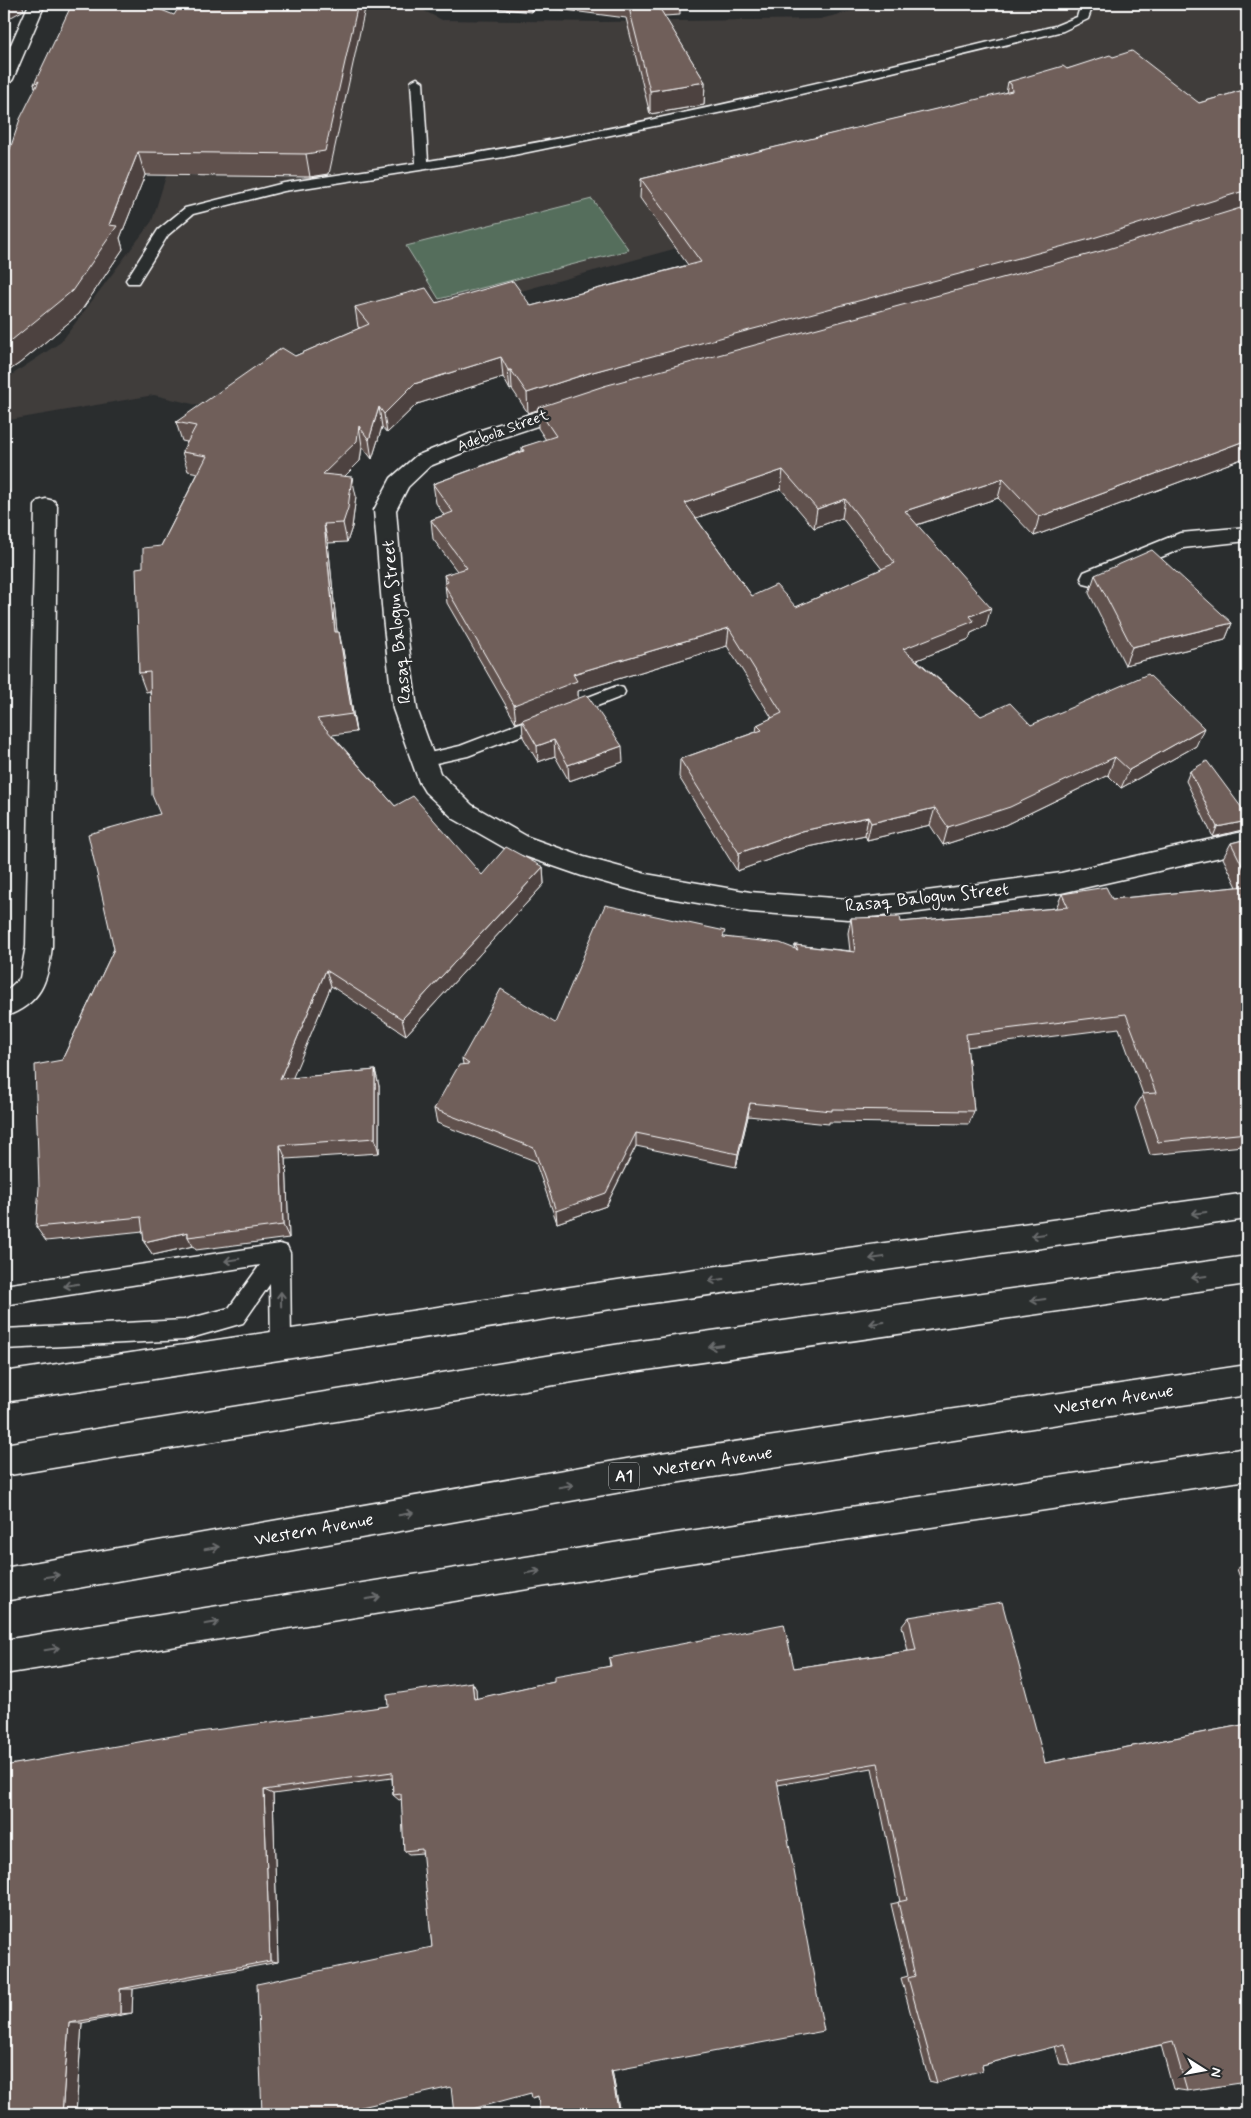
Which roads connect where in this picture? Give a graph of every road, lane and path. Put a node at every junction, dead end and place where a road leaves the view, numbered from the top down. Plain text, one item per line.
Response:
1 (37, 4) edge
2 (1086, 4) edge
3 (4, 79) edge
4 (417, 82) dead end
5 (422, 166) junction
6 (133, 280) dead end
7 (588, 402) edge
8 (423, 461) joint
9 (46, 506) dead end
10 (1247, 534) edge
11 (1092, 578) dead end
12 (617, 692) dead end
13 (422, 760) junction
14 (1247, 841) edge
15 (4, 1006) edge
16 (1247, 1206) edge
17 (280, 1253) junction
18 (1247, 1270) edge
19 (4, 1295) edge
20 (4, 1339) edge
21 (281, 1345) junction
22 (1247, 1380) edge
23 (4, 1387) edge
24 (4, 1460) edge
25 (1247, 1464) edge
26 (4, 1585) edge
27 (4, 1657) edge

1 - 3 main road
2 - 5 lane
4 - 5 lane
5 - 6 lane
7 - 8 main road, Adebola Street
8 - 13 main road, Rasaq Balogun Street
9 - 15 main road
10 - 11 main road
12 - 13 lane
13 - 14 main road, Rasaq Balogun Street
16 -> 21 main road
17 -> 19 lane
17 - 20 lane
21 -> 17 lane
18 -> 24 main road
21 - 23 main road
26 -> 22 main road, Western Avenue / A1
27 -> 25 main road

